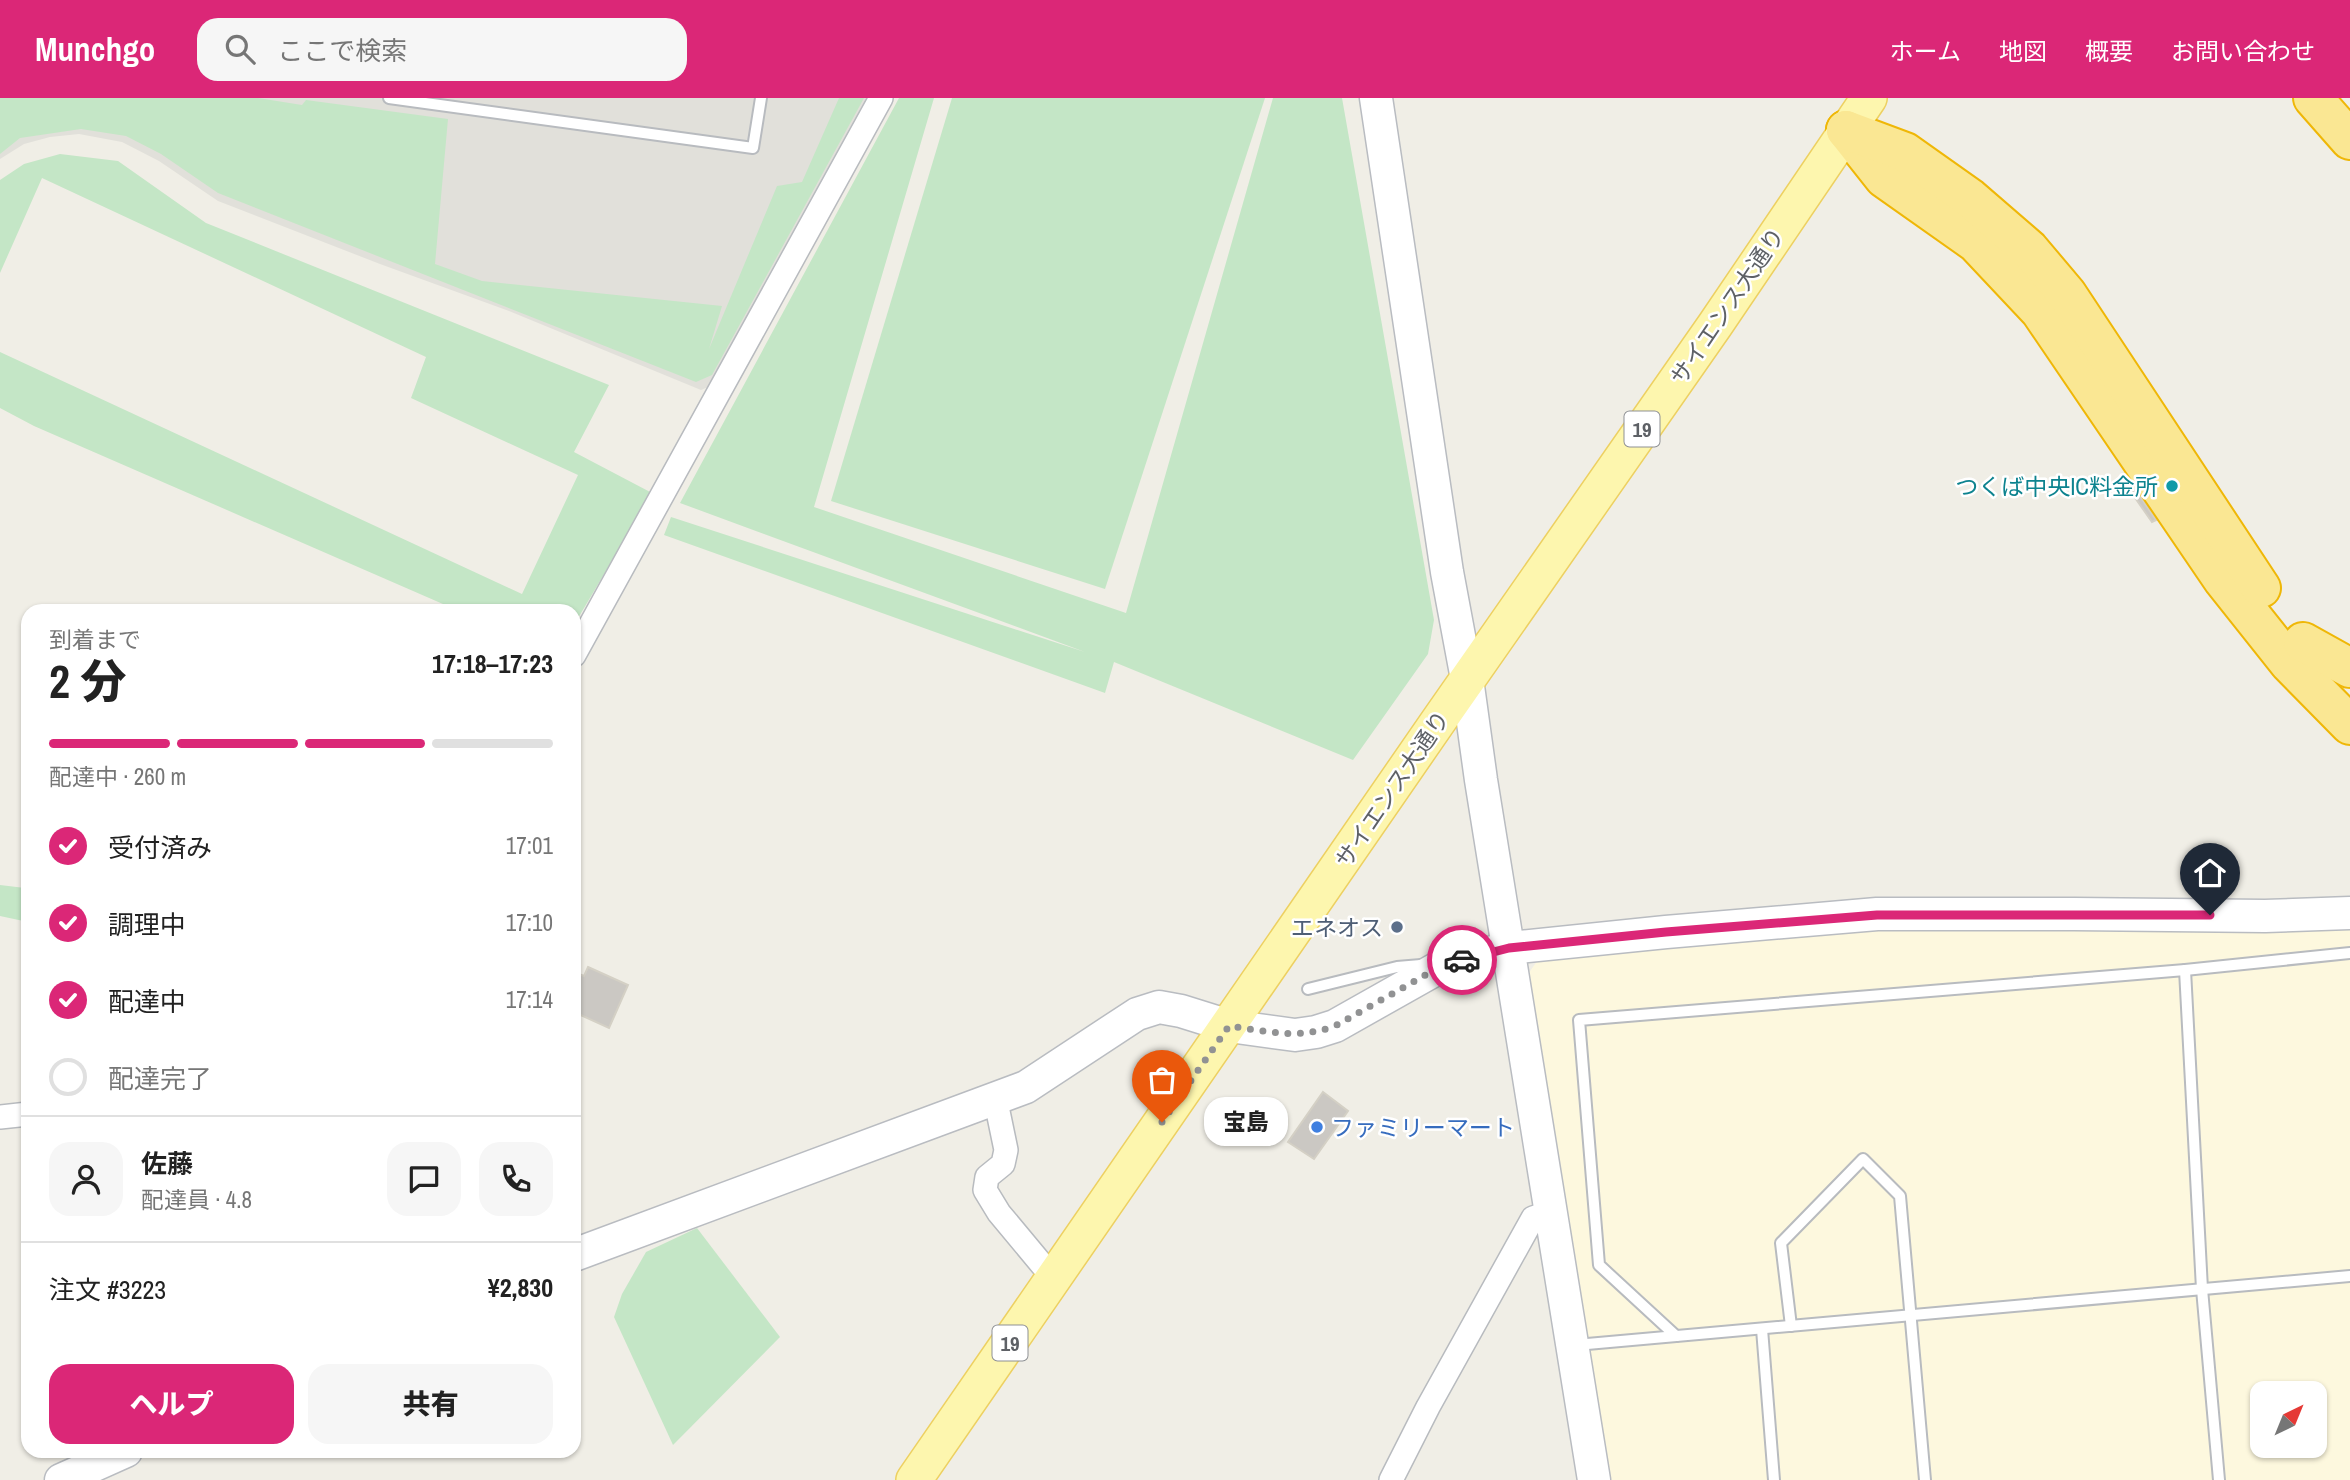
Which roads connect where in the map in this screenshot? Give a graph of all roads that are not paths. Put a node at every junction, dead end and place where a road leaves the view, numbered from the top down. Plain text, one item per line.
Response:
1 (389, 98) edge
2 (761, 98) edge
3 (881, 98) edge
4 (1376, 98) edge
5 (1869, 98) edge
6 (2313, 98) edge
7 (1846, 130) junction
8 (2350, 140) edge
9 (581, 642) edge
10 (2303, 642) junction
11 (2350, 668) edge
12 (1467, 679) junction
13 (2350, 696) edge
14 (2350, 725) edge
15 (2350, 913) edge
16 (1509, 948) junction
17 (2350, 953) edge
18 (1445, 964) junction
19 (2185, 970) junction
20 (1308, 989) dead end
21 (1229, 1026) junction
22 (995, 1097) junction
23 (21, 1115) edge
24 (0, 1117) edge
25 (1552, 1212) junction
26 (581, 1252) edge
27 (2350, 1276) edge
28 (1054, 1279) junction
29 (2202, 1289) junction
30 (1911, 1315) junction
31 (1791, 1326) junction
32 (1762, 1329) junction
33 (1676, 1336) junction
34 (1573, 1346) junction
35 (79, 1458) edge
36 (110, 1458) edge
37 (64, 1479) edge
38 (914, 1480) edge
39 (1391, 1480) edge
40 (1594, 1480) edge
41 (1774, 1480) edge
42 (1925, 1480) edge
43 (2219, 1480) edge

1 - 2 lane
3 - 9 street
4 - 12 street
5 - 7 main road, サイエンス大通り / 19
6 - 8 highway
7 - 10 highway
7 - 12 main road, サイエンス大通り / 19
7 - 14 highway
10 - 11 highway
10 - 13 highway
12 - 16 street
12 - 21 main road, サイエンス大通り / 19
15 - 16 street
16 - 18 street
16 - 25 street
17 - 19 lane
18 - 20 lane
18 - 21 street
19 - 29 lane
19 - 33 lane
21 - 22 street
21 - 28 main road, サイエンス大通り / 19
22 - 26 street
22 - 28 street
23 - 24 street
25 - 34 street
25 - 39 street
27 - 29 lane
28 - 38 main road, サイエンス大通り / 19
29 - 30 lane
29 - 43 lane
30 - 31 lane
30 - 31 lane
30 - 42 lane
31 - 32 lane
32 - 33 lane
32 - 41 lane
33 - 34 lane
34 - 40 street
35 - 37 street
36 - 37 street

